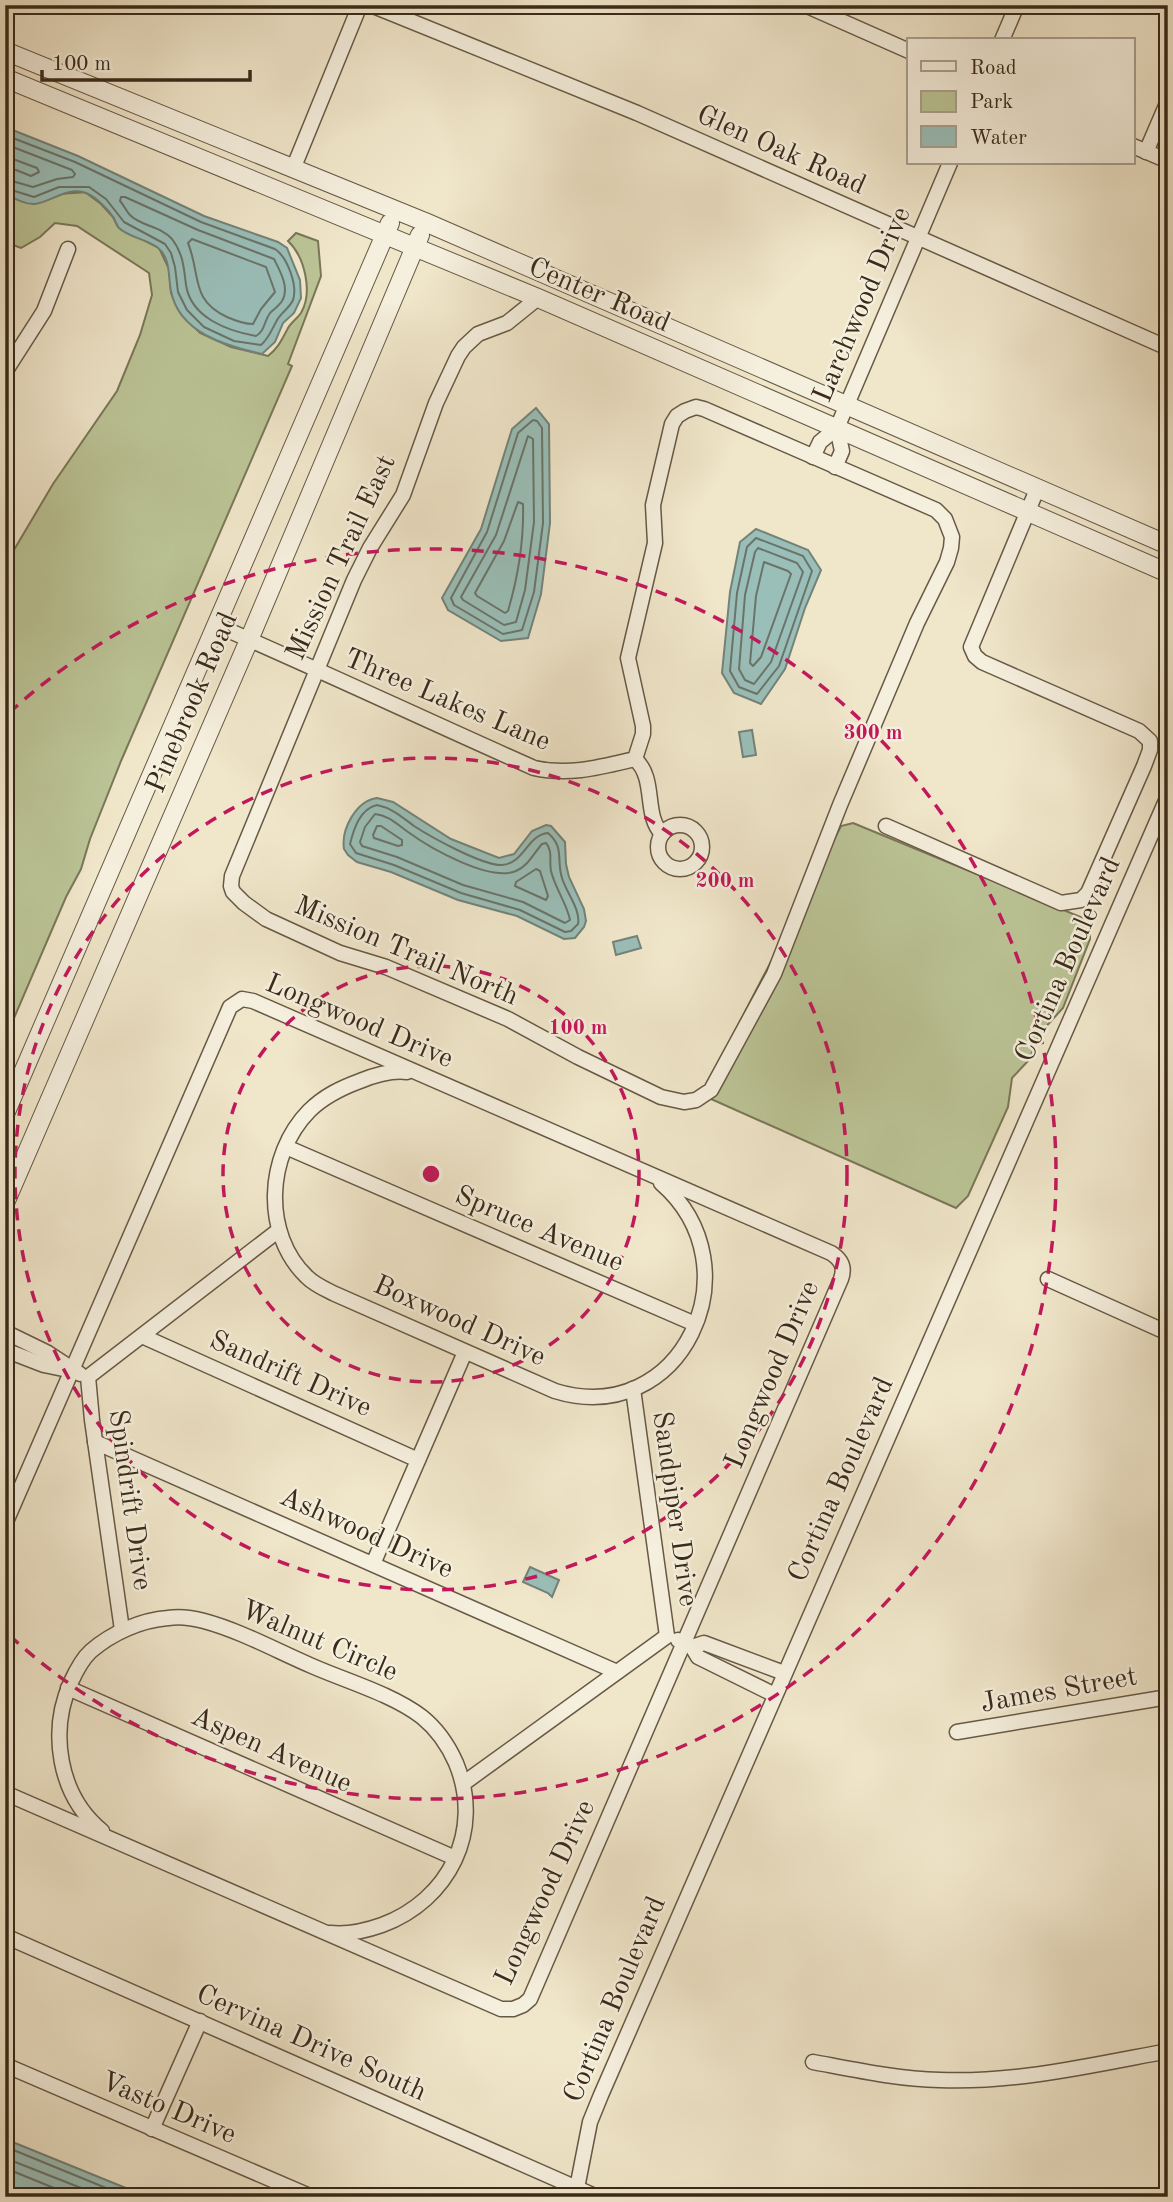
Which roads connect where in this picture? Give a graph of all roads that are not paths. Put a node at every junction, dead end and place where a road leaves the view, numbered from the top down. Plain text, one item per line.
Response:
1 (360, 5) edge
2 (371, 5) edge
3 (805, 5) edge
4 (1017, 5) edge
5 (1003, 38) edge
6 (907, 50) edge
7 (5, 51) edge
8 (5, 78) edge
9 (1168, 101) edge
10 (1139, 149) edge
11 (1168, 161) edge
12 (950, 164) edge
13 (293, 169) junction
14 (396, 210) junction
15 (425, 222) junction
16 (386, 234) junction
17 (917, 239) junction
18 (415, 246) junction
19 (68, 249) dead end
20 (538, 298) junction
21 (1168, 348) edge
22 (5, 372) edge
23 (846, 404) junction
24 (837, 428) junction
25 (813, 457) junction
26 (835, 467) junction
27 (1038, 487) junction
28 (1028, 512) junction
29 (1168, 545) edge
30 (1168, 573) edge
31 (216, 625) junction
32 (249, 640) junction
33 (315, 670) junction
34 (635, 760) junction
35 (1168, 796) edge
36 (886, 826) dead end
37 (662, 834) dead end
38 (232, 876) joint
39 (422, 1075) junction
40 (5, 1114) edge
41 (286, 1147) junction
42 (642, 1171) junction
43 (5, 1203) edge
44 (279, 1230) junction
45 (1048, 1279) dead end
46 (695, 1324) junction
47 (5, 1332) edge
48 (1168, 1333) edge
49 (142, 1336) junction
50 (5, 1350) edge
51 (465, 1352) junction
52 (73, 1371) junction
53 (88, 1377) junction
54 (633, 1389) junction
55 (95, 1442) junction
56 (418, 1460) junction
57 (5, 1524) edge
58 (373, 1564) junction
59 (122, 1630) junction
60 (667, 1636) junction
61 (688, 1645) junction
62 (617, 1672) junction
63 (784, 1673) junction
64 (68, 1688) junction
65 (775, 1695) junction
66 (1168, 1697) edge
67 (957, 1732) dead end
68 (464, 1783) junction
69 (5, 1793) edge
70 (112, 1839) junction
71 (455, 1858) junction
72 (318, 1931) junction
73 (5, 1936) edge
74 (200, 2021) junction
75 (1168, 2051) edge
76 (813, 2062) dead end
77 (5, 2065) edge
78 (152, 2129) junction
79 (574, 2194) edge
80 (312, 2197) edge
81 (597, 2197) edge

1 - 13 street
2 - 17 street, Glen Oak Road
3 - 6 street
4 - 5 street
7 - 13 street, Center Road
8 - 16 street, Center Road
9 - 10 street
10 - 11 street
12 - 17 street, Larchwood Drive
13 - 14 street, Center Road
14 - 15 street, Center Road
14 - 16 street, Pinebrook Road
15 - 18 street, Pinebrook Road
15 - 23 street, Center Road
16 - 18 street, Center Road
16 - 31 street, Pinebrook Road
17 - 21 street, Glen Oak Road
17 - 23 street, Larchwood Drive
18 - 20 street, Center Road
18 - 32 street, Pinebrook Road
19 - 22 street
20 - 24 street, Center Road
20 - 33 street, Mission Trail East
23 - 24 street, Larchwood Drive
23 - 27 street, Center Road
24 - 25 street
24 - 26 street
24 - 28 street, Center Road
25 - 26 street
25 - 34 street
26 - 38 street, Mission Trail North
27 - 28 street
27 - 29 street, Center Road
28 - 30 street, Center Road
28 - 36 street
31 - 32 street, Three Lakes Lane
31 - 40 street, Pinebrook Road
32 - 33 street, Three Lakes Lane
32 - 43 street, Pinebrook Road
33 - 34 street, Three Lakes Lane
33 - 38 street, Mission Trail East
34 - 37 street
35 - 63 street, Cortina Boulevard
39 - 41 street, Boxwood Drive
39 - 42 street, Longwood Drive
39 - 52 street, Longwood Drive
41 - 44 street, Boxwood Drive
41 - 46 street, Spruce Avenue
42 - 46 street, Boxwood Drive
42 - 61 street, Longwood Drive
44 - 49 street, Spindrift Drive
44 - 51 street, Boxwood Drive
45 - 48 street
46 - 54 street, Boxwood Drive
47 - 52 street
49 - 53 street, Spindrift Drive
49 - 56 street, Sandrift Drive
50 - 52 street
51 - 54 street, Boxwood Drive
51 - 56 street
52 - 53 street, Spindrift Drive
52 - 57 street, Longwood Drive
53 - 55 street, Spindrift Drive
54 - 60 street, Sandpiper Drive
55 - 58 street, Ashwood Drive
55 - 59 street, Spindrift Drive
56 - 58 street
58 - 62 street, Ashwood Drive
59 - 64 street, Walnut Circle
59 - 68 street, Walnut Circle
60 - 61 street
60 - 62 street
61 - 63 street
61 - 65 street
61 - 72 street, Longwood Drive
62 - 68 street
63 - 65 street, Cortina Boulevard
64 - 70 street, Walnut Circle
64 - 71 street, Aspen Avenue
65 - 79 street, Cortina Boulevard
66 - 67 street, James Street
68 - 71 street, Walnut Circle
69 - 70 street, Longwood Drive
70 - 72 street, Longwood Drive
71 - 72 street, Walnut Circle
73 - 74 street, Cervina Drive South
74 - 78 street
74 - 79 street, Cervina Drive South
75 - 76 street
77 - 78 street, Vasto Drive
78 - 80 street, Vasto Drive
79 - 81 street, Cervina Drive South

